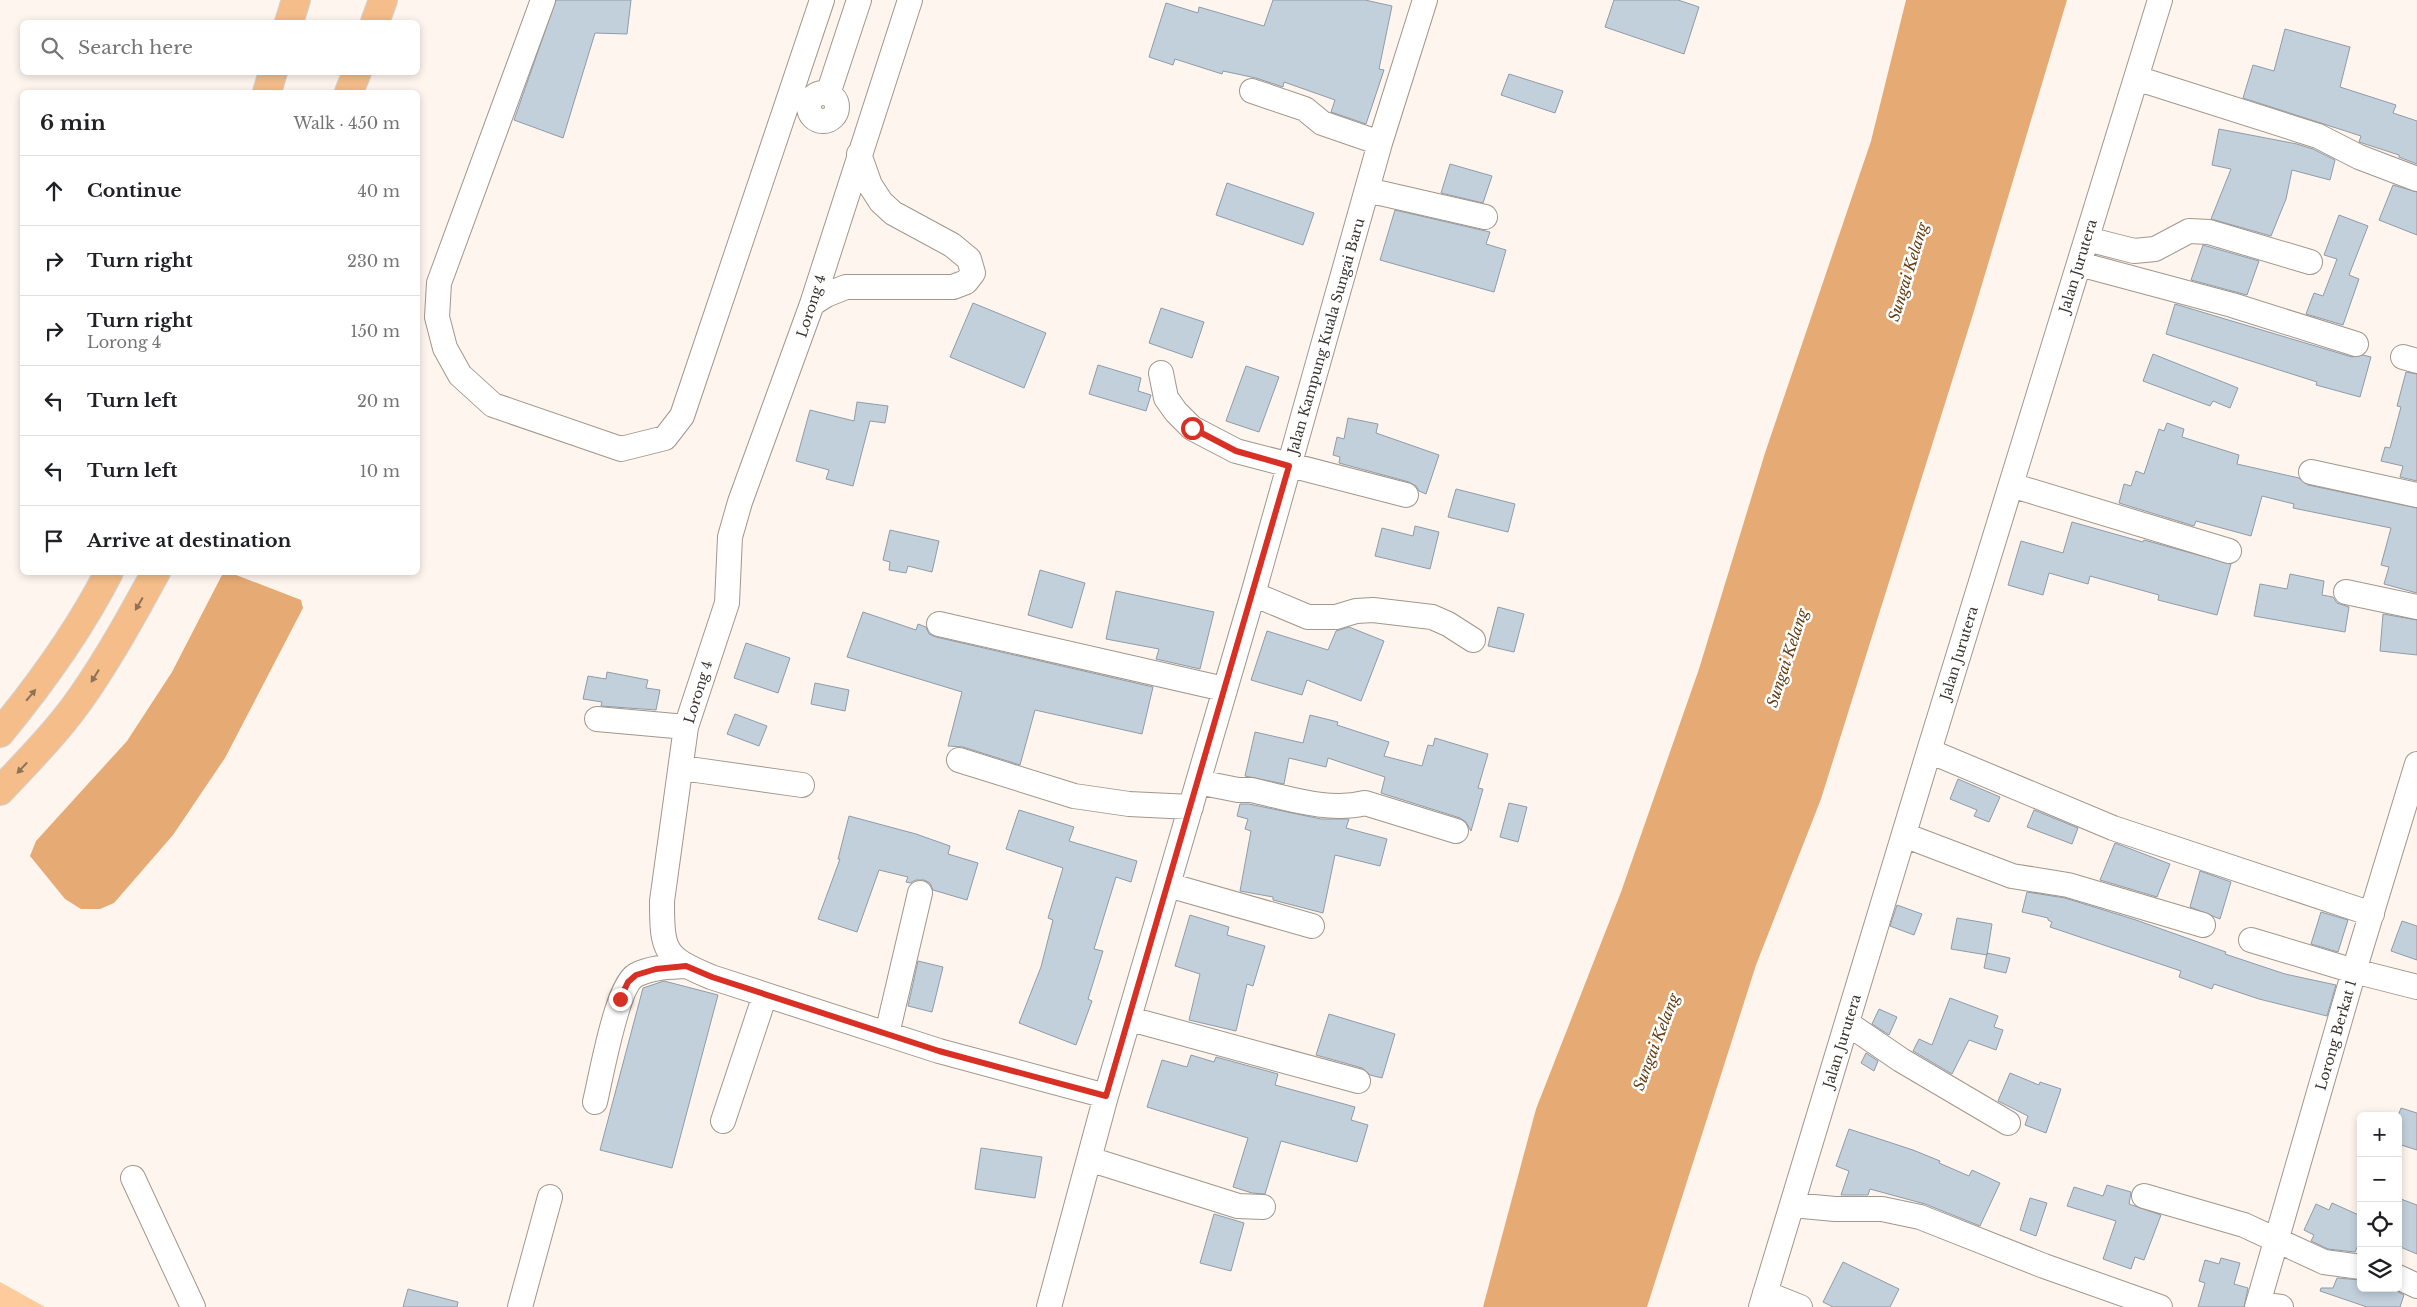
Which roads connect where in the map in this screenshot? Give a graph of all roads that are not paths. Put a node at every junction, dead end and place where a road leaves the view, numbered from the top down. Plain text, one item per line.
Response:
1 (296, 0) edge
2 (384, 0) edge
3 (543, 0) edge
4 (822, 0) edge
5 (859, 0) edge
6 (910, 0) edge
7 (2160, 0) edge
8 (1418, 2) edge
9 (290, 20) edge
10 (376, 20) edge
11 (272, 75) edge
12 (356, 75) edge
13 (2136, 78) junction
14 (268, 90) edge
15 (351, 90) edge
16 (1252, 91) dead end
17 (828, 94) dead end
18 (1380, 143) junction
19 (859, 154) junction
20 (2417, 178) edge
21 (1367, 190) junction
22 (1485, 217) dead end
23 (2086, 239) junction
24 (2310, 262) dead end
25 (2079, 264) junction
26 (812, 304) junction
27 (2356, 344) dead end
28 (1161, 373) dead end
29 (1289, 466) junction
30 (2311, 472) dead end
31 (2011, 485) junction
32 (1406, 495) dead end
33 (2417, 495) edge
34 (2229, 551) dead end
35 (107, 575) edge
36 (154, 575) edge
37 (2346, 592) dead end
38 (1253, 594) junction
39 (2417, 607) edge
40 (939, 624) dead end
41 (1473, 640) dead end
42 (1224, 689) junction
43 (597, 719) dead end
44 (686, 726) junction
45 (0, 733) edge
46 (1929, 751) junction
47 (959, 760) dead end
48 (2417, 764) edge
49 (682, 768) junction
50 (1198, 782) junction
51 (802, 785) dead end
52 (0, 791) edge
53 (2411, 799) edge
54 (1190, 807) junction
55 (1456, 831) dead end
56 (1904, 835) junction
57 (1168, 885) junction
58 (920, 894) dead end
59 (2372, 914) junction
60 (1312, 926) dead end
61 (2203, 926) dead end
62 (2251, 940) dead end
63 (686, 966) junction
64 (2354, 971) junction
65 (2417, 987) edge
66 (765, 994) junction
67 (1130, 1019) junction
68 (1847, 1023) junction
69 (887, 1034) junction
70 (1358, 1081) dead end
71 (1106, 1096) junction
72 (595, 1102) dead end
73 (723, 1121) dead end
74 (2008, 1123) dead end
75 (1089, 1159) junction
76 (133, 1178) dead end
77 (2144, 1196) dead end
78 (550, 1197) dead end
79 (1792, 1205) junction
80 (1262, 1207) dead end
81 (2276, 1241) junction
82 (2357, 1266) edge
83 (2402, 1279) edge
84 (2417, 1286) edge
85 (1763, 1300) edge
86 (2265, 1306) edge
87 (193, 1307) edge
88 (520, 1307) edge
89 (1049, 1307) edge
90 (1800, 1307) edge
91 (2160, 1307) edge

1 - 9 highway
2 - 10 highway
3 - 4 street
5 - 17 street
6 - 19 street, Lorong 4
7 - 13 street, Jalan Jurutera
8 - 18 street, Jalan Kampung Kuala Sungai Baru
11 - 14 highway
12 - 15 highway
13 - 20 street
13 - 23 street, Jalan Jurutera
16 - 18 street
18 - 21 street, Jalan Kampung Kuala Sungai Baru
19 - 26 street, Lorong 4
19 - 26 street
21 - 22 street
21 - 29 street, Jalan Kampung Kuala Sungai Baru
23 - 24 street
23 - 25 street, Jalan Jurutera
25 - 27 street
25 - 31 street, Jalan Jurutera
26 - 44 street, Lorong 4
28 - 29 street
29 - 32 street
29 - 38 street, Jalan Kampung Kuala Sungai Baru
30 - 33 street
31 - 34 street
31 - 46 street, Jalan Jurutera
45 -> 35 highway
36 -> 52 highway
37 - 39 street
38 - 41 street
38 - 42 street, Jalan Kampung Kuala Sungai Baru
40 - 42 street
42 - 50 street, Jalan Kampung Kuala Sungai Baru
43 - 44 street
44 - 49 street, Lorong 4
46 - 56 street, Jalan Jurutera
46 - 59 street
47 - 54 street
48 - 53 street, Lorong Berkat 1
49 - 51 street
49 - 63 street, Lorong 4
50 - 54 street, Jalan Kampung Kuala Sungai Baru
50 - 55 street
53 - 59 street, Lorong Berkat 1
54 - 57 street, Jalan Kampung Kuala Sungai Baru
56 - 61 street
56 - 68 street, Jalan Jurutera
57 - 60 street
57 - 67 street, Jalan Kampung Kuala Sungai Baru
58 - 69 street
59 - 64 street, Lorong Berkat 1
62 - 64 street
63 - 66 street, Lorong 4
63 - 72 street
64 - 65 street
64 - 81 street, Lorong Berkat 1
66 - 69 street, Lorong 4
66 - 73 street
67 - 70 street
67 - 71 street, Jalan Kampung Kuala Sungai Baru
68 - 74 street
68 - 79 street, Jalan Jurutera
69 - 71 street, Lorong 4
71 - 75 street, Jalan Kampung Kuala Sungai Baru
75 - 80 street
75 - 89 street, Jalan Kampung Kuala Sungai Baru
76 - 87 street
77 - 81 street
78 - 88 street
79 - 85 street, Jalan Jurutera
79 - 91 street
81 - 82 street
81 - 86 street, Lorong Berkat 1
83 - 84 street
85 - 90 street

